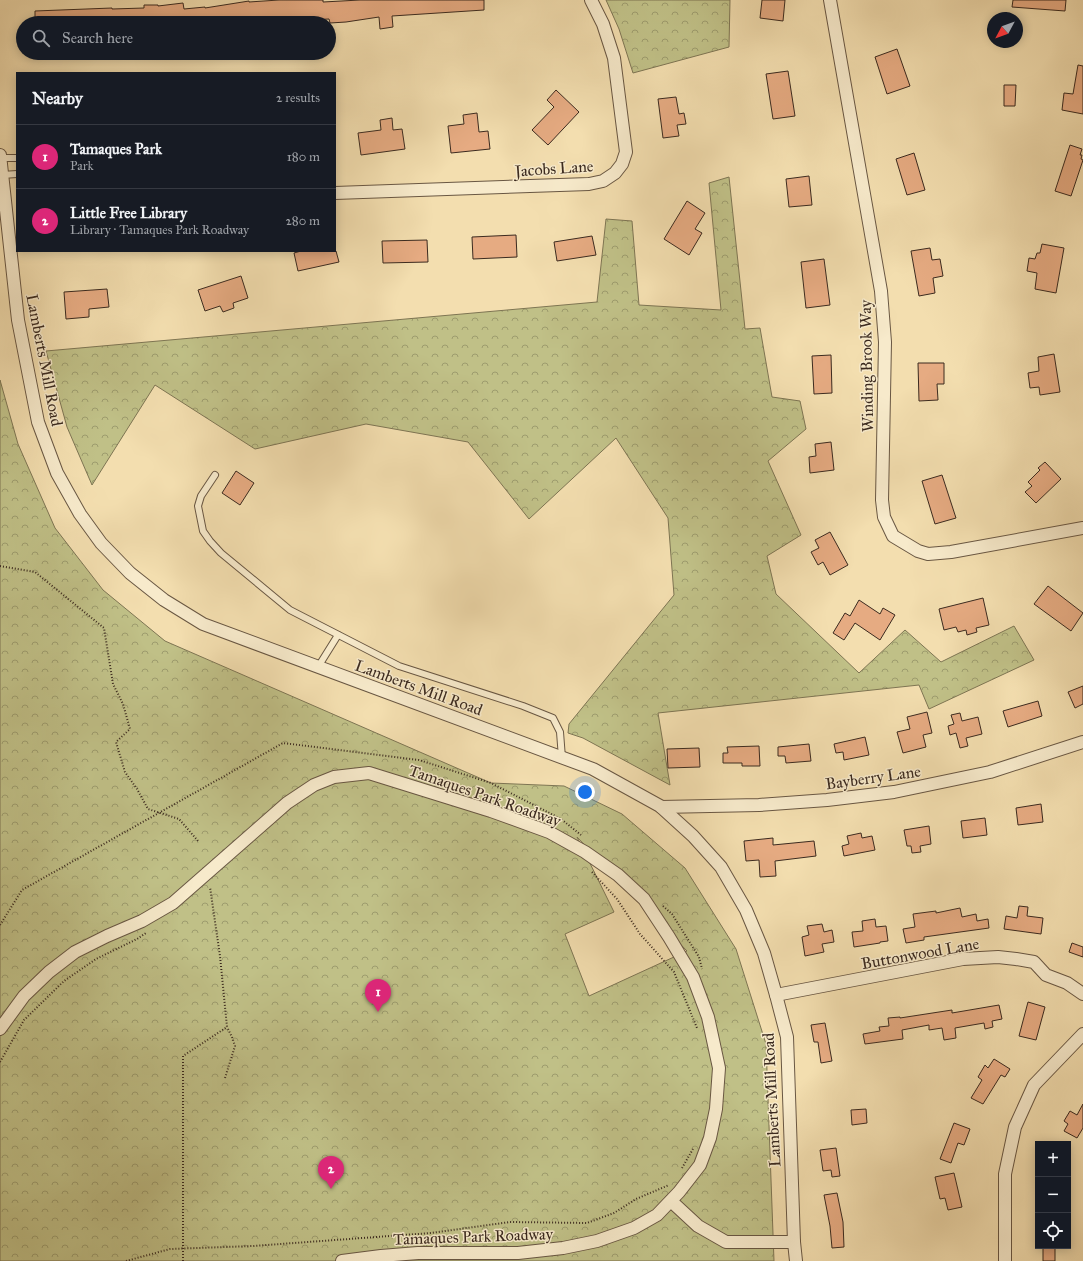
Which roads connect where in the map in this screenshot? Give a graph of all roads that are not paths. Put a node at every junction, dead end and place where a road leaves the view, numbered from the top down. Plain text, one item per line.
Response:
1 (591, 0) edge
2 (830, 0) edge
3 (0, 155) edge
4 (0, 158) edge
5 (16, 158) edge
6 (16, 174) edge
7 (2, 175) junction
8 (336, 193) edge
9 (13, 244) edge
10 (215, 475) dead end
11 (1083, 528) edge
12 (338, 635) junction
13 (318, 667) junction
14 (1083, 742) edge
15 (562, 758) junction
16 (662, 807) junction
17 (1083, 994) edge
18 (776, 996) junction
19 (0, 1029) edge
20 (1083, 1034) edge
21 (671, 1201) junction
22 (794, 1242) junction
23 (342, 1261) edge
24 (796, 1261) edge
25 (1005, 1261) edge

1 - 8 street, Jacobs Lane
2 - 11 street, Winding Brook Way
3 - 4 street, Lamberts Mill Road
4 - 5 lane
4 - 7 street, Lamberts Mill Road
6 - 7 lane
7 - 9 street, Lamberts Mill Road
9 - 13 street, Lamberts Mill Road
10 - 12 lane
12 - 13 lane
12 - 15 lane
13 - 15 street, Lamberts Mill Road
14 - 16 street, Bayberry Lane
15 - 16 street, Lamberts Mill Road
16 - 18 street, Lamberts Mill Road
17 - 18 street, Buttonwood Lane
18 - 22 street, Lamberts Mill Road
19 - 21 street, Tamaques Park Roadway
20 - 25 street
21 - 22 street
21 - 23 street, Tamaques Park Roadway
22 - 24 street, Lamberts Mill Road

